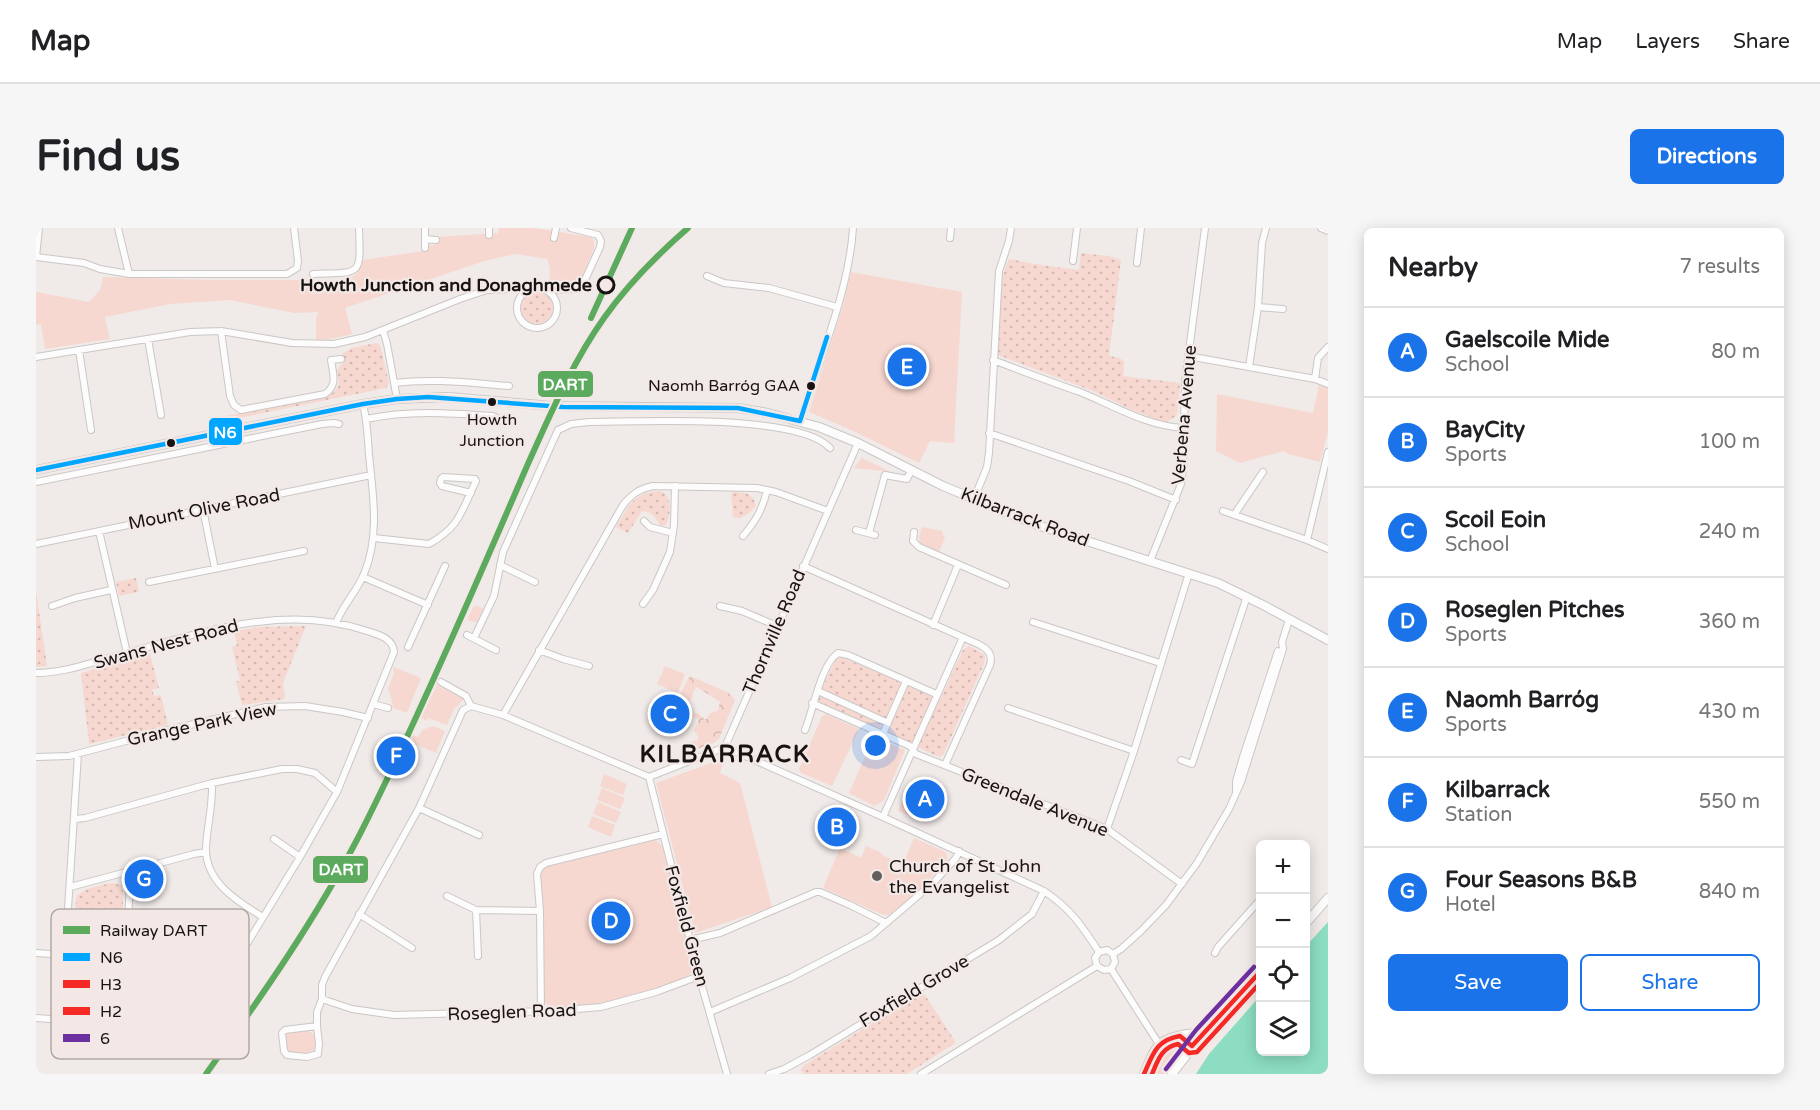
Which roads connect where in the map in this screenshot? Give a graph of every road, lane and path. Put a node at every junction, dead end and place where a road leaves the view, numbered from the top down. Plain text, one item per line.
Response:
1 (39, 228) edge
2 (118, 228) edge
3 (294, 228) edge
4 (359, 228) edge
5 (425, 228) edge
6 (556, 228) edge
7 (571, 228) edge
8 (853, 228) edge
9 (951, 228) edge
10 (1011, 228) edge
11 (1077, 228) edge
12 (1141, 228) edge
13 (1205, 228) edge
14 (1266, 228) edge
15 (1321, 228) edge
16 (1328, 231) edge
17 (554, 238) dead end
18 (950, 238) dead end
19 (425, 240) junction
20 (436, 240) dead end
21 (425, 248) dead end
22 (36, 257) edge
23 (1073, 261) dead end
24 (1137, 263) dead end
25 (129, 274) junction
26 (313, 274) dead end
27 (707, 276) dead end
28 (509, 288) junction
29 (533, 288) junction
30 (548, 290) junction
31 (518, 299) junction
32 (837, 307) junction
33 (1258, 307) junction
34 (1282, 309) dead end
35 (382, 330) junction
36 (221, 331) junction
37 (148, 339) junction
38 (1328, 347) edge
39 (79, 350) junction
40 (1188, 356) junction
41 (36, 357) edge
42 (341, 359) dead end
43 (993, 360) junction
44 (1249, 367) junction
45 (1315, 379) junction
46 (394, 383) junction
47 (1328, 384) edge
48 (509, 386) dead end
49 (397, 399) junction
50 (363, 404) junction
51 (718, 408) junction
52 (161, 415) dead end
53 (366, 419) junction
54 (502, 421) dead end
55 (800, 421) junction
56 (271, 422) junction
57 (718, 422) junction
58 (339, 424) dead end
59 (1184, 428) junction
60 (91, 430) dead end
61 (988, 433) junction
62 (274, 434) junction
63 (858, 443) junction
64 (830, 448) dead end
65 (1328, 453) edge
66 (36, 470) edge
67 (911, 471) junction
68 (1263, 472) dead end
69 (371, 475) junction
70 (36, 482) edge
71 (675, 486) junction
72 (767, 490) junction
73 (471, 493) junction
74 (974, 499) junction
75 (1176, 500) junction
76 (203, 509) junction
77 (828, 511) junction
78 (1222, 511) dead end
79 (1234, 515) junction
80 (644, 521) dead end
81 (856, 530) dead end
82 (99, 531) junction
83 (914, 532) dead end
84 (673, 533) junction
85 (743, 536) dead end
86 (374, 538) junction
87 (1307, 540) junction
88 (36, 544) edge
89 (1328, 549) edge
90 (304, 552) dead end
91 (1150, 561) junction
92 (500, 565) junction
93 (958, 565) junction
94 (803, 566) junction
95 (434, 568) dead end
96 (215, 569) junction
97 (1189, 573) junction
98 (363, 577) junction
99 (149, 582) dead end
100 (535, 582) dead end
101 (1006, 585) dead end
102 (111, 590) junction
103 (1247, 596) junction
104 (643, 604) dead end
105 (428, 605) junction
106 (52, 606) dead end
107 (720, 606) dead end
108 (1289, 620) junction
109 (1033, 622) dead end
110 (336, 623) junction
111 (933, 625) junction
112 (777, 626) junction
113 (466, 635) dead end
114 (963, 637) junction
115 (474, 638) junction
116 (402, 640) dead end
117 (1328, 640) edge
118 (496, 650) dead end
119 (539, 650) junction
120 (127, 653) junction
121 (1160, 663) junction
122 (589, 666) dead end
123 (36, 673) edge
124 (906, 681) junction
125 (441, 682) dead end
126 (818, 691) junction
127 (936, 694) junction
128 (812, 703) junction
129 (374, 704) junction
130 (471, 706) junction
131 (388, 708) dead end
132 (1008, 708) dead end
133 (503, 716) junction
134 (368, 718) junction
135 (888, 723) junction
136 (806, 730) dead end
137 (883, 734) junction
138 (725, 747) junction
139 (913, 750) junction
140 (1134, 751) junction
141 (78, 754) junction
142 (36, 757) edge
143 (1181, 760) dead end
144 (945, 765) junction
145 (649, 777) junction
146 (212, 783) junction
147 (337, 792) junction
148 (419, 807) junction
149 (883, 817) junction
150 (75, 819) junction
151 (1107, 830) junction
152 (663, 834) junction
153 (479, 835) dead end
154 (274, 839) dead end
155 (959, 851) junction
156 (206, 852) junction
157 (300, 857) junction
158 (128, 872) junction
159 (1182, 884) junction
160 (70, 887) junction
161 (1044, 891) junction
162 (447, 896) dead end
163 (1328, 898) edge
164 (1256, 904) edge
165 (68, 909) edge
166 (129, 909) edge
167 (476, 910) junction
168 (540, 911) junction
169 (359, 914) junction
170 (1310, 917) edge
171 (263, 918) junction
172 (886, 923) junction
173 (249, 940) edge
174 (690, 940) junction
175 (412, 948) dead end
176 (1100, 952) junction
177 (36, 953) edge
178 (1215, 953) dead end
179 (51, 954) edge
180 (1113, 954) junction
181 (478, 956) dead end
182 (1097, 966) junction
183 (1111, 969) junction
184 (699, 976) junction
185 (1256, 976) edge
186 (322, 999) junction
187 (541, 1012) junction
188 (710, 1012) junction
189 (36, 1018) edge
190 (51, 1019) edge
191 (317, 1026) junction
192 (1202, 1035) junction
193 (1180, 1036) junction
194 (1159, 1044) junction
195 (1192, 1046) junction
196 (727, 1074) edge
197 (769, 1074) edge
198 (921, 1074) edge
199 (1144, 1074) edge
200 (1172, 1074) edge

1 - 22 street
2 - 25 street
3 - 25 street
4 - 26 street
5 - 19 street
6 - 17 street
7 - 30 street
8 - 32 street
9 - 18 street
10 - 43 street
11 - 23 street
12 - 24 street
13 - 40 street, Verbena Avenue
14 - 33 street
15 - 16 street
19 - 20 street
19 - 21 street
22 - 25 street
27 - 32 street
28 - 29 street
28 - 31 street
28 - 35 street
29 - 30 street
29 - 31 street
30 - 31 street
32 - 55 street
33 - 34 street
33 - 44 street
35 - 36 street
35 - 46 street
36 - 37 street
36 - 42 street
37 - 39 street
37 - 52 street
38 - 45 street
39 - 41 street
39 - 60 street
40 - 44 street
40 - 59 street, Verbena Avenue
43 - 59 street
43 - 61 street
44 - 45 street
45 - 47 street
46 - 48 street
46 - 49 street
49 - 50 main road, Kilbarrack Road
49 - 51 main road, Kilbarrack Road
50 - 53 street
50 - 56 main road, Kilbarrack Road
51 - 55 main road, Kilbarrack Road
51 - 57 street
53 - 54 street
53 - 69 street
55 - 63 main road, Kilbarrack Road
56 - 62 street
56 - 66 main road, Kilbarrack Road
57 - 64 street
57 - 92 street
58 - 62 street
59 - 75 street, Verbena Avenue
61 - 74 street
61 - 75 street
62 - 70 street
63 - 67 main road, Kilbarrack Road
63 - 77 street, Thornville Road
65 - 87 street
67 - 74 main road, Kilbarrack Road
67 - 81 street
68 - 79 street
69 - 76 street, Mount Olive Road
69 - 86 street
71 - 72 street
71 - 84 street
71 - 119 street
72 - 77 street
72 - 85 street
73 - 73 street
73 - 86 street
74 - 91 main road, Kilbarrack Road
75 - 91 street, Verbena Avenue
76 - 82 street, Mount Olive Road
76 - 96 street
77 - 94 street, Thornville Road
78 - 79 street
79 - 87 street
80 - 84 street
82 - 88 street, Mount Olive Road
82 - 102 street
83 - 93 street
84 - 104 street
86 - 98 street
87 - 89 street
90 - 96 street
91 - 97 main road, Kilbarrack Road
92 - 100 street
92 - 115 street
93 - 101 street
93 - 111 street
94 - 111 street
94 - 112 street, Thornville Road
95 - 105 street
96 - 99 street
97 - 103 main road, Kilbarrack Road
97 - 121 street
98 - 105 street
98 - 110 street
102 - 106 street
102 - 120 street
103 - 108 main road, Kilbarrack Road
103 - 143 street
105 - 116 street
107 - 112 street
108 - 117 main road, Kilbarrack Road
108 - 159 street
109 - 121 street
110 - 120 street, Swans Nest Road
110 - 129 street, Swans Nest Road
111 - 114 street
112 - 138 street, Thornville Road
113 - 115 street
114 - 127 street
114 - 144 street
115 - 118 street
119 - 122 street
119 - 133 street
120 - 123 street, Swans Nest Road
121 - 140 street
124 - 126 street
124 - 127 street
124 - 135 street
125 - 130 street
126 - 128 street
126 - 135 street
127 - 139 street
128 - 136 street
128 - 137 street, Greendale Avenue
129 - 131 street
129 - 134 street, Swans Nest Road
130 - 133 street
130 - 148 street
132 - 140 street
133 - 145 street
134 - 141 street, Grange Park View
134 - 147 street, Swans Nest Road
135 - 137 street
137 - 139 street, Greendale Avenue
138 - 145 street
138 - 149 street
139 - 144 street, Greendale Avenue
139 - 149 street
140 - 151 street
141 - 142 street, Grange Park View
141 - 150 street
144 - 151 street, Greendale Avenue
145 - 152 street, Foxfield Green
146 - 147 street
146 - 150 street
146 - 156 street
147 - 157 street, Swans Nest Road
148 - 153 street
148 - 169 street
149 - 155 street
150 - 160 street
151 - 159 street, Greendale Avenue
152 - 168 street
152 - 174 street, Foxfield Green
154 - 157 street
155 - 161 street
155 - 172 street
156 - 158 street
156 - 171 street
157 - 171 street, Swans Nest Road
158 - 160 street
158 - 166 street
159 - 180 street
160 - 165 street
161 - 176 street
161 - 197 street, Foxfield Grove
162 - 167 street
163 - 170 main road
164 - 178 street
167 - 168 street
167 - 181 street
168 - 187 street
169 - 175 street
169 - 186 street
171 - 173 street, Swans Nest Road
172 - 174 street
172 - 188 street
174 - 184 street, Foxfield Green
176 - 180 street
176 - 182 street
177 - 179 street, Swans Nest Road
180 - 183 street
182 - 183 street
182 - 198 street
183 - 194 street
184 - 187 street, Roseglen Road
184 - 188 street, Foxfield Green
185 - 192 main road
186 - 187 street, Roseglen Road
186 - 191 street
188 - 196 street, Foxfield Green
189 - 190 street
191 - 191 street
192 - 193 main road
192 - 195 main road
193 - 194 main road
193 - 195 main road
194 - 199 main road
195 - 200 main road

